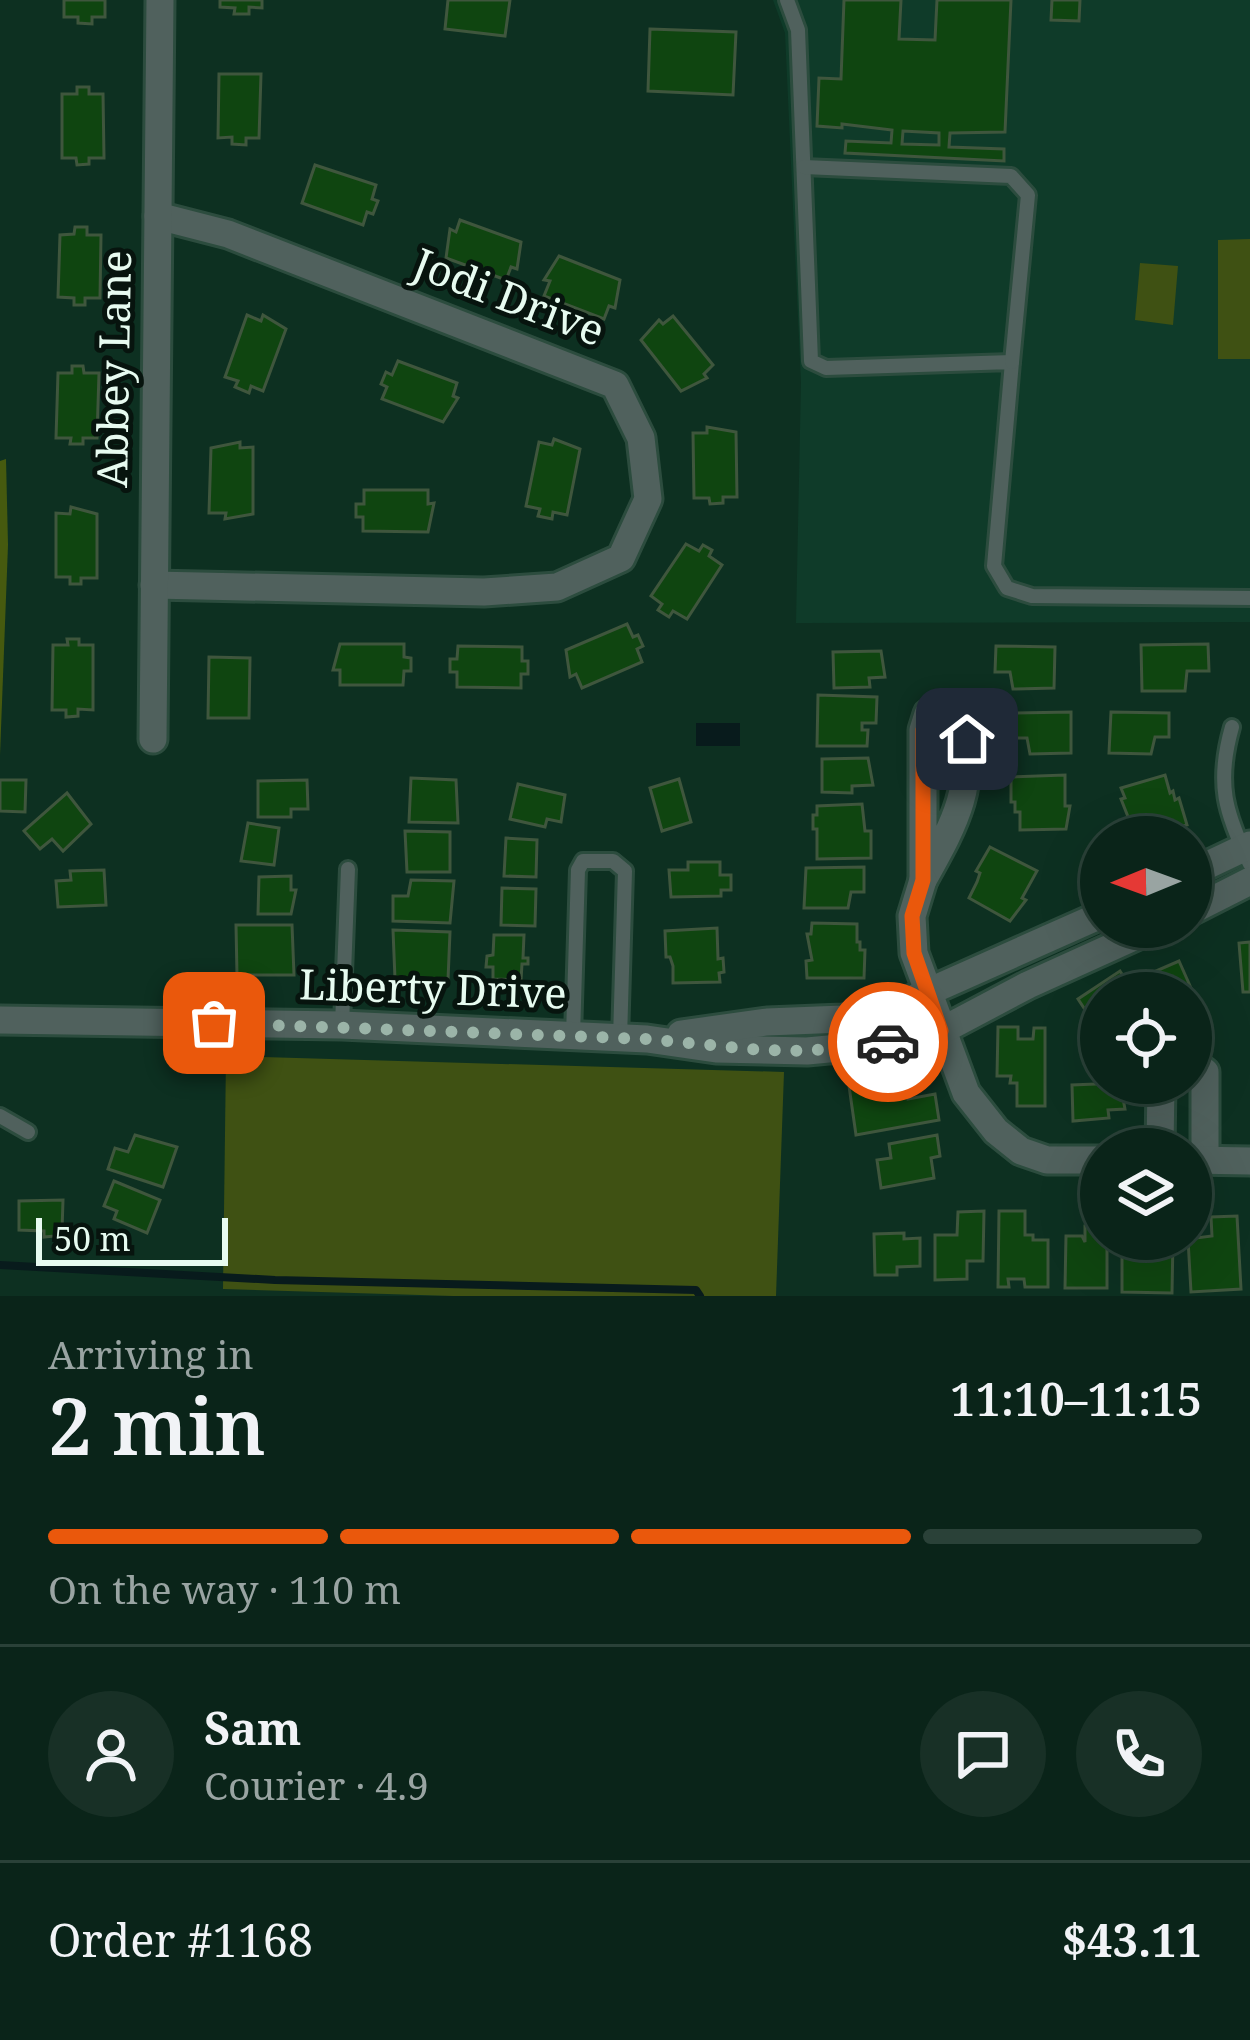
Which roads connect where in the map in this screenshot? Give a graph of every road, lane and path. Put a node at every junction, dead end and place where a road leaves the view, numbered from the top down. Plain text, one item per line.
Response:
1 (160, 0) edge
2 (787, 0) edge
3 (804, 167) junction
4 (158, 216) junction
5 (1012, 362) junction
6 (154, 585) junction
7 (1250, 598) edge
8 (1232, 728) dead end
9 (153, 739) dead end
10 (1248, 852) edge
11 (1212, 865) edge
12 (348, 868) dead end
13 (923, 880) junction
14 (1250, 881) edge
15 (1212, 900) edge
16 (1080, 924) edge
17 (1110, 948) edge
18 (926, 994) junction
19 (0, 1020) edge
20 (342, 1025) junction
21 (941, 1031) junction
22 (573, 1036) junction
23 (634, 1039) junction
24 (0, 1116) edge
25 (28, 1132) dead end
26 (1080, 1160) edge
27 (1212, 1160) edge
28 (1250, 1161) edge

1 - 4 street, Abbey Lane
2 - 3 lane
3 - 5 lane
3 - 5 lane
4 - 6 street, Abbey Lane
4 - 6 street, Jodi Drive
5 - 7 lane
6 - 9 street, Abbey Lane
8 - 10 lane
10 - 11 street
12 - 20 lane
13 - 13 street
13 - 18 street
14 - 15 street
16 - 18 street, Liberty Drive
17 - 21 street, Liberty Drive
18 - 21 street
18 - 23 street, Liberty Drive
19 - 20 street, Liberty Drive
20 - 22 street, Liberty Drive
21 - 23 street, Liberty Drive
21 - 26 street
22 - 23 street, Liberty Drive
22 - 23 lane
24 - 25 lane
27 - 28 street

